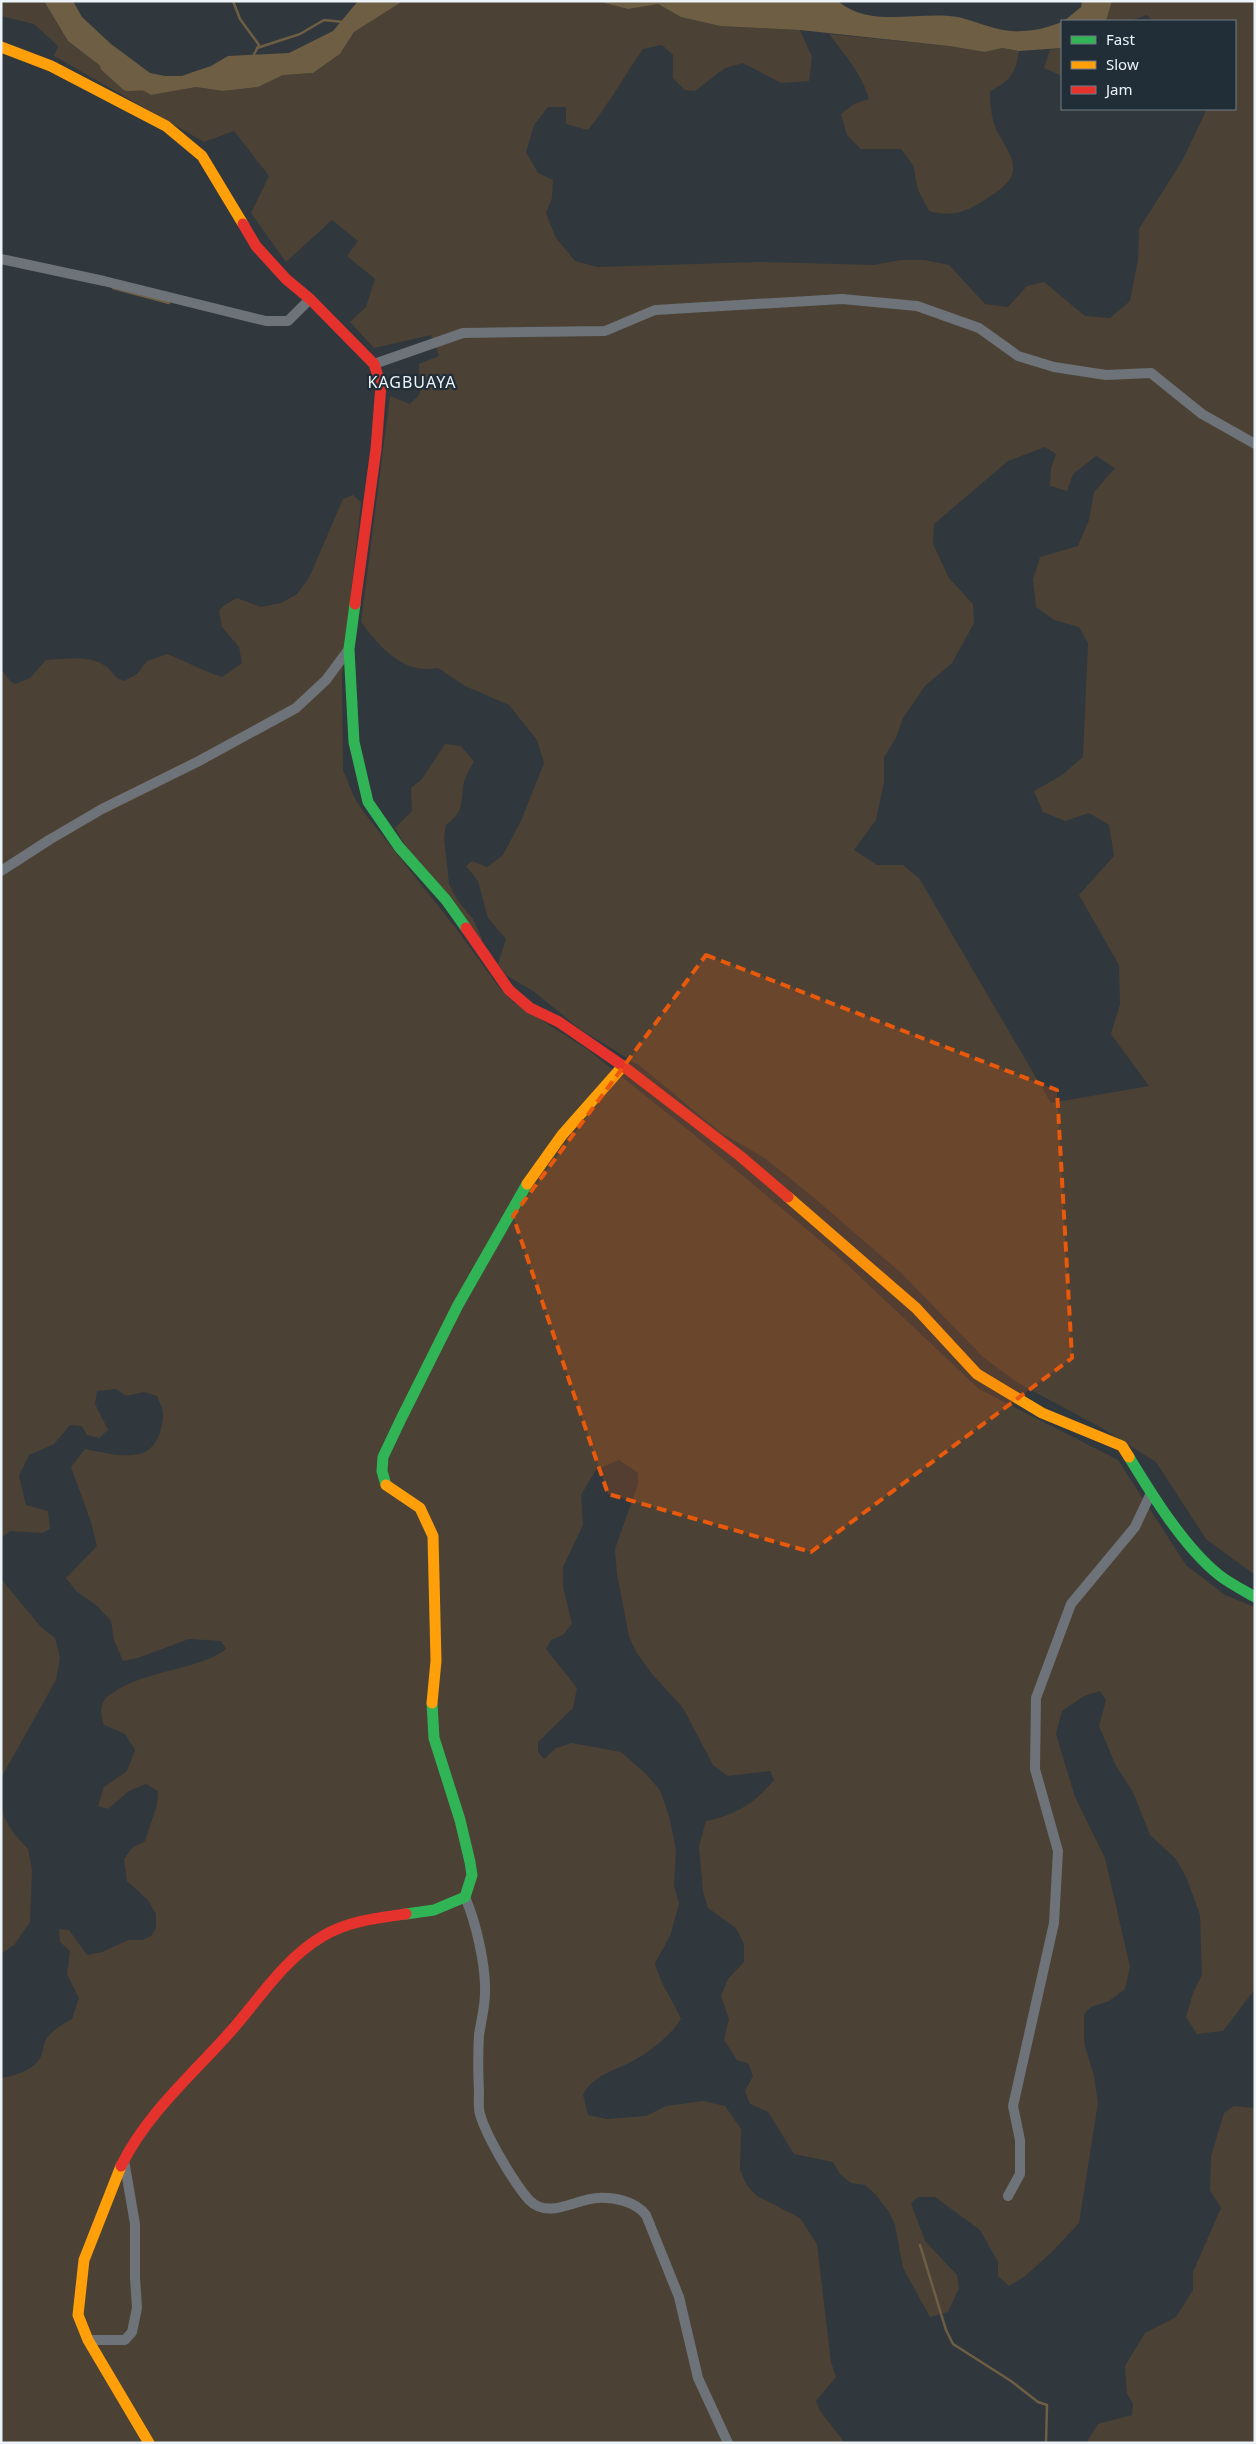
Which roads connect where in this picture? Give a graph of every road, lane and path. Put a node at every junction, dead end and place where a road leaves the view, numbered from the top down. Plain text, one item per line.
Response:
1 (1, 47) edge
2 (1, 259) edge
3 (310, 299) junction
4 (374, 364) junction
5 (1255, 444) edge
6 (349, 649) junction
7 (1, 871) edge
8 (622, 1066) junction
9 (1151, 1493) junction
10 (1255, 1597) edge
11 (465, 1897) junction
12 (124, 2160) junction
13 (1008, 2196) dead end
14 (88, 2340) junction
15 (149, 2443) edge
16 (728, 2443) edge

1 - 3 street
2 - 3 street
3 - 4 street
4 - 5 street
4 - 6 street
6 - 7 street
6 - 8 street
8 - 9 street
8 - 11 street
9 - 10 street
9 - 13 street
11 - 12 street
11 - 16 street
12 - 14 street
12 - 14 street
14 - 15 street

